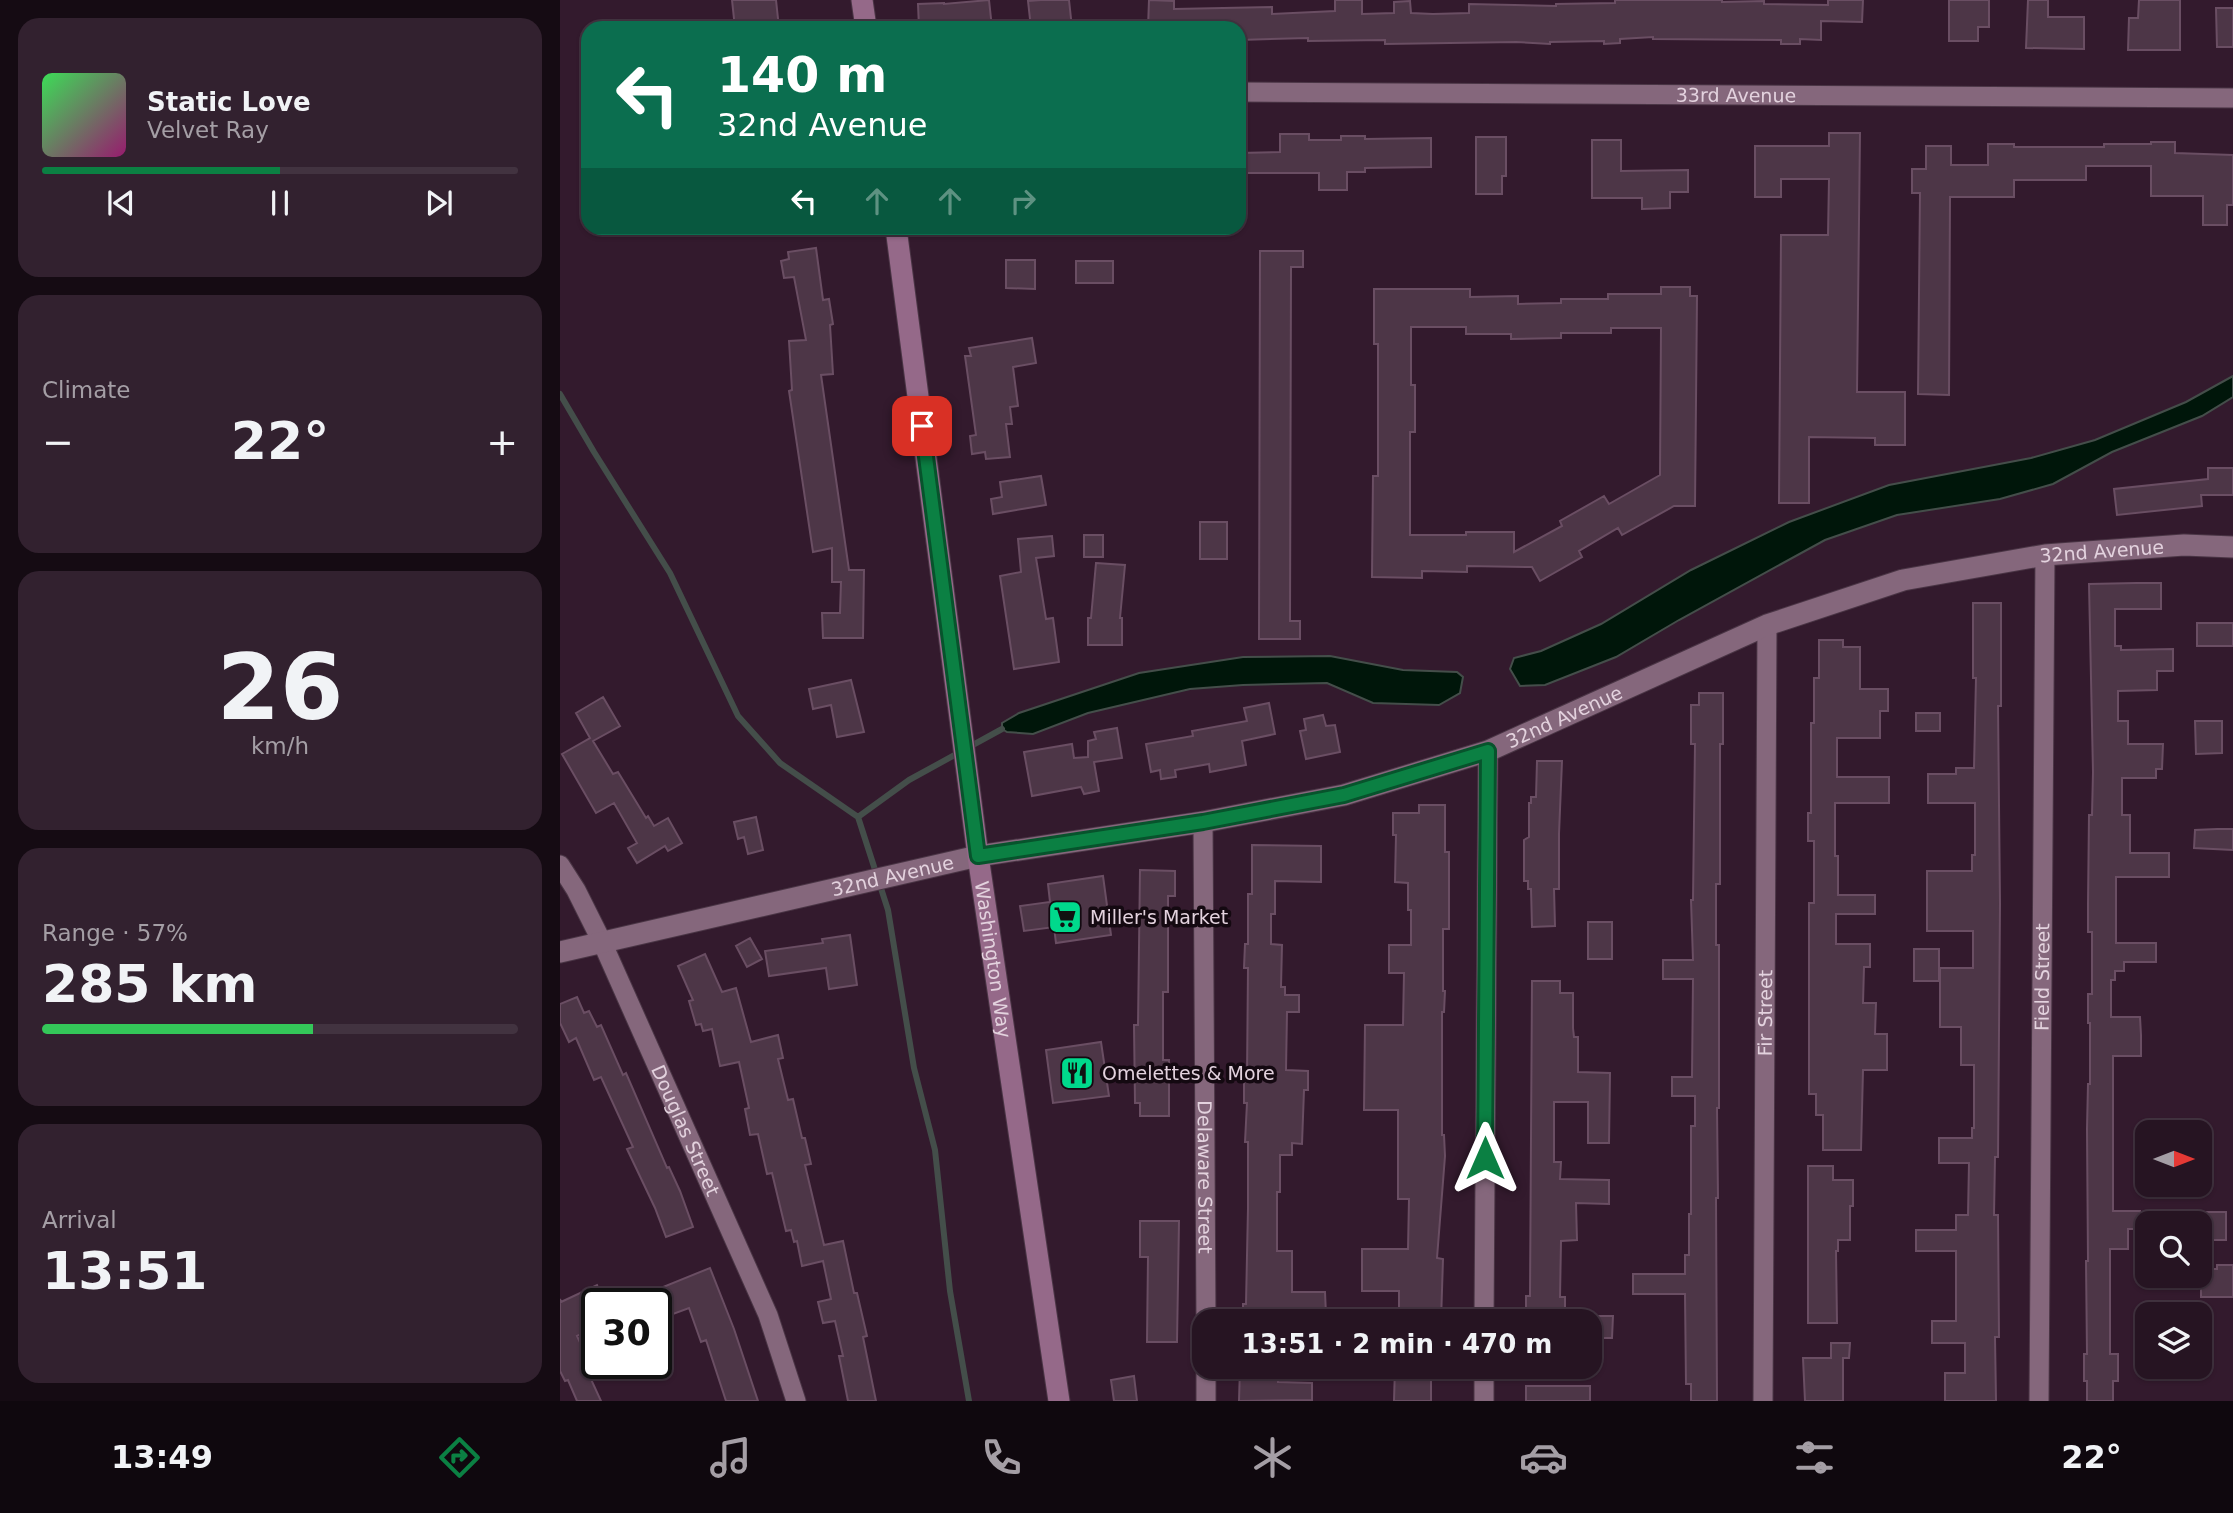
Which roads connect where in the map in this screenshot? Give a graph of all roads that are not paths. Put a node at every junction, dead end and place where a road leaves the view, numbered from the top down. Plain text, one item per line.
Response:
1 (862, 0) edge
2 (865, 21) edge
3 (1246, 92) edge
4 (2233, 98) edge
5 (897, 235) edge
6 (2233, 547) edge
7 (2045, 555) junction
8 (1767, 625) junction
9 (1488, 751) junction
10 (1203, 822) junction
11 (978, 856) junction
12 (560, 865) edge
13 (602, 942) junction
14 (560, 952) edge
15 (1206, 1309) edge
16 (1484, 1309) edge
17 (1206, 1379) edge
18 (1484, 1379) edge
19 (796, 1401) edge
20 (1059, 1401) edge
21 (1206, 1401) edge
22 (1483, 1401) edge
23 (1763, 1401) edge
24 (2039, 1401) edge

1 - 2 main road
3 - 4 street, 33rd Avenue
5 - 11 main road, Washington Way
6 - 7 street, 32nd Avenue
7 - 8 street, 32nd Avenue
7 - 24 street, Field Street
8 - 9 street, 32nd Avenue
8 - 23 street, Fir Street
9 - 10 street, 32nd Avenue
9 - 16 street
10 - 11 street, 32nd Avenue
10 - 15 street, Delaware Street
11 - 13 street, 32nd Avenue
11 - 20 main road, Washington Way
12 - 13 street, Douglas Street
13 - 14 street, 32nd Avenue
13 - 19 street, Douglas Street
17 - 21 street
18 - 22 street

